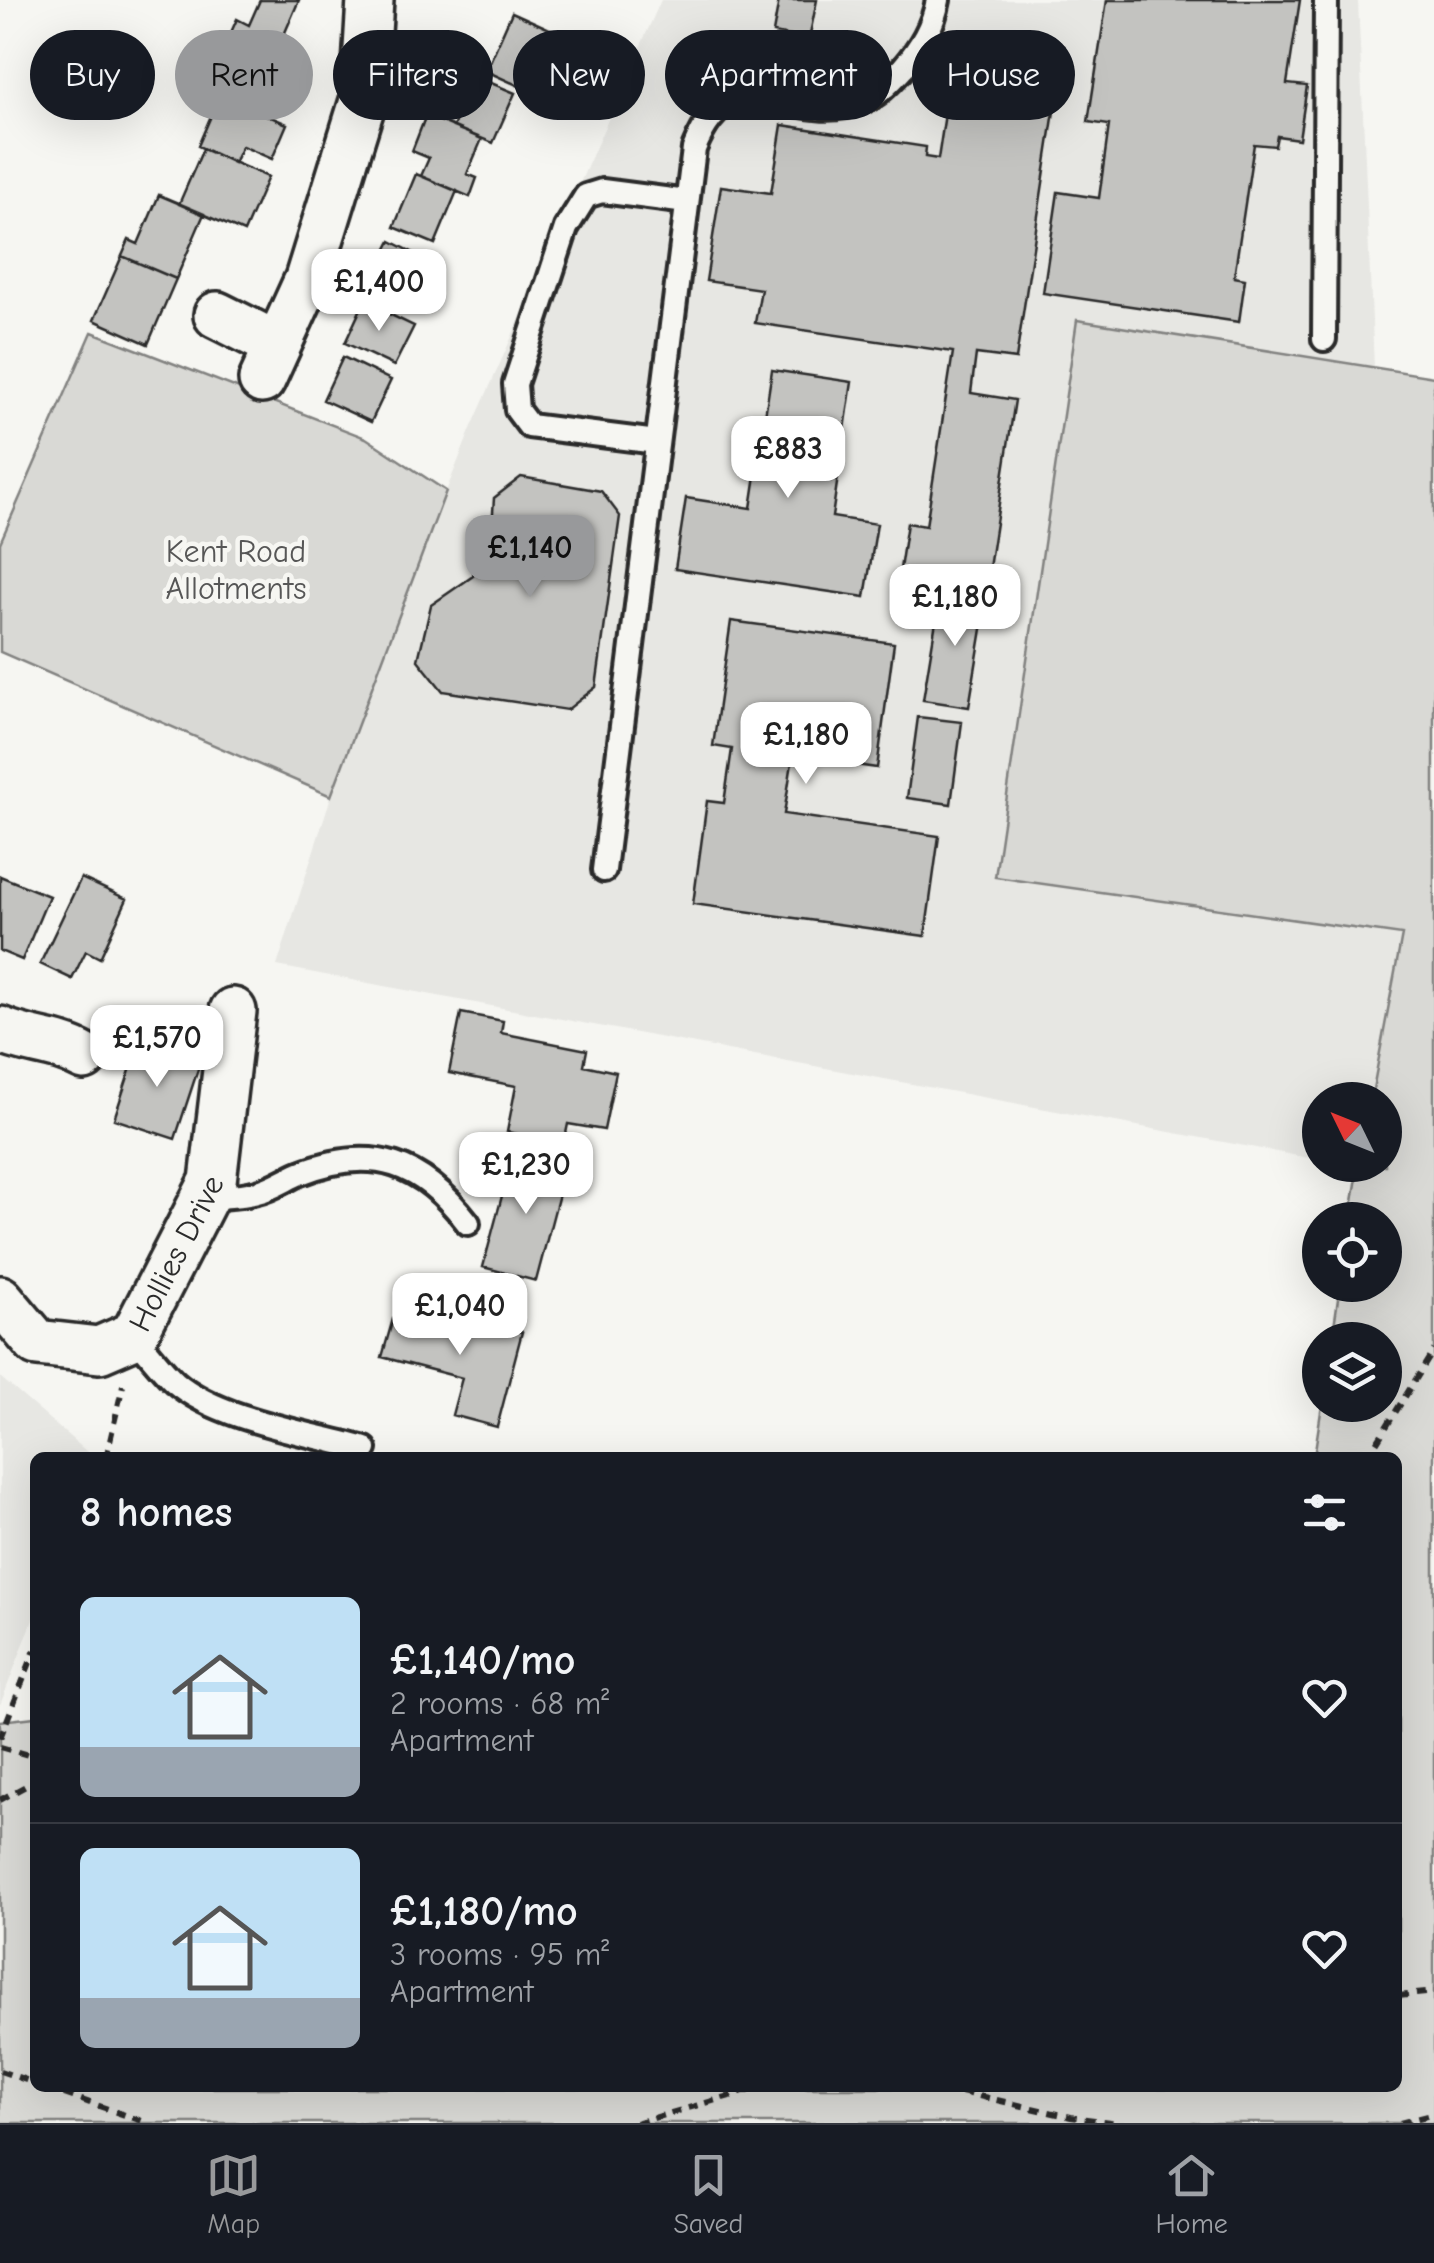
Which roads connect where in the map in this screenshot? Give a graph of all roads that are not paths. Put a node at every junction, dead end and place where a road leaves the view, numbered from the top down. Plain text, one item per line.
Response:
1 (370, 0) edge
2 (938, 0) edge
3 (1326, 0) edge
4 (687, 202) junction
5 (217, 315) dead end
6 (1324, 339) dead end
7 (658, 442) junction
8 (604, 870) dead end
9 (233, 1011) dead end
10 (0, 1030) edge
11 (84, 1056) dead end
12 (204, 1198) junction
13 (468, 1223) dead end
14 (0, 1299) edge
15 (134, 1335) junction
16 (365, 1449) dead end

1 - 5 street
2 - 4 lane
3 - 6 lane
4 - 7 lane
4 - 7 lane
7 - 8 lane
9 - 12 street, Hollies Drive
10 - 11 street
12 - 13 lane
12 - 15 street, Hollies Drive
14 - 15 street, Hollies Drive
15 - 16 lane

